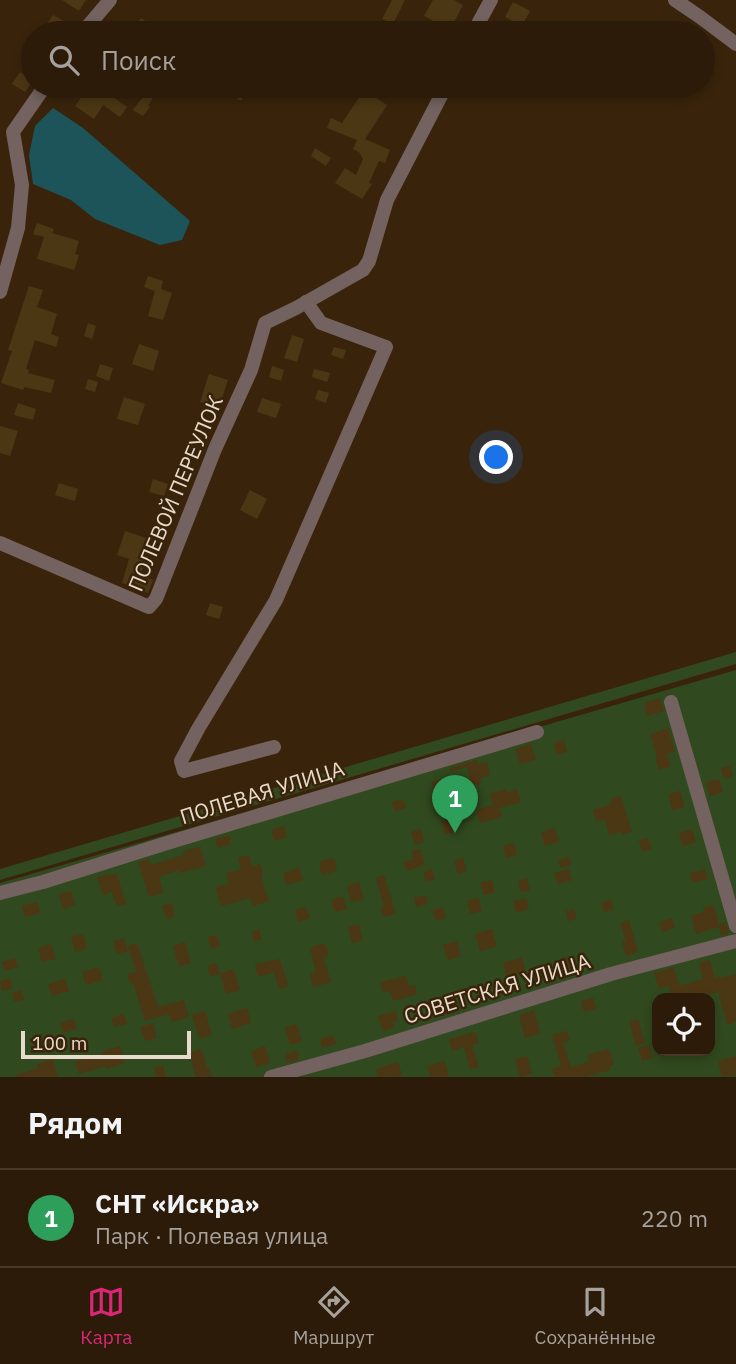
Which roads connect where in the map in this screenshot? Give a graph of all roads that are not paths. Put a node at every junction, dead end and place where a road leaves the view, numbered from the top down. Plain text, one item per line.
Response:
1 (110, 0) edge
2 (491, 0) edge
3 (674, 0) edge
4 (92, 21) edge
5 (479, 21) edge
6 (705, 21) edge
7 (715, 28) edge
8 (736, 44) edge
9 (35, 98) edge
10 (440, 98) edge
11 (6, 132) edge
12 (0, 292) edge
13 (306, 302) junction
14 (0, 543) edge
15 (671, 702) dead end
16 (537, 732) dead end
17 (274, 747) dead end
18 (0, 893) edge
19 (736, 926) edge
20 (736, 941) edge
21 (271, 1077) edge

1 - 4 street
2 - 5 street
3 - 6 street
7 - 8 street
9 - 11 street
10 - 13 street
11 - 12 street
13 - 14 street, ПОЛЕВОЙ ПЕРЕУЛОК
13 - 17 street
15 - 19 street
16 - 18 street, ПОЛЕВАЯ УЛИЦА
20 - 21 street, СОВЕТСКАЯ УЛИЦА

